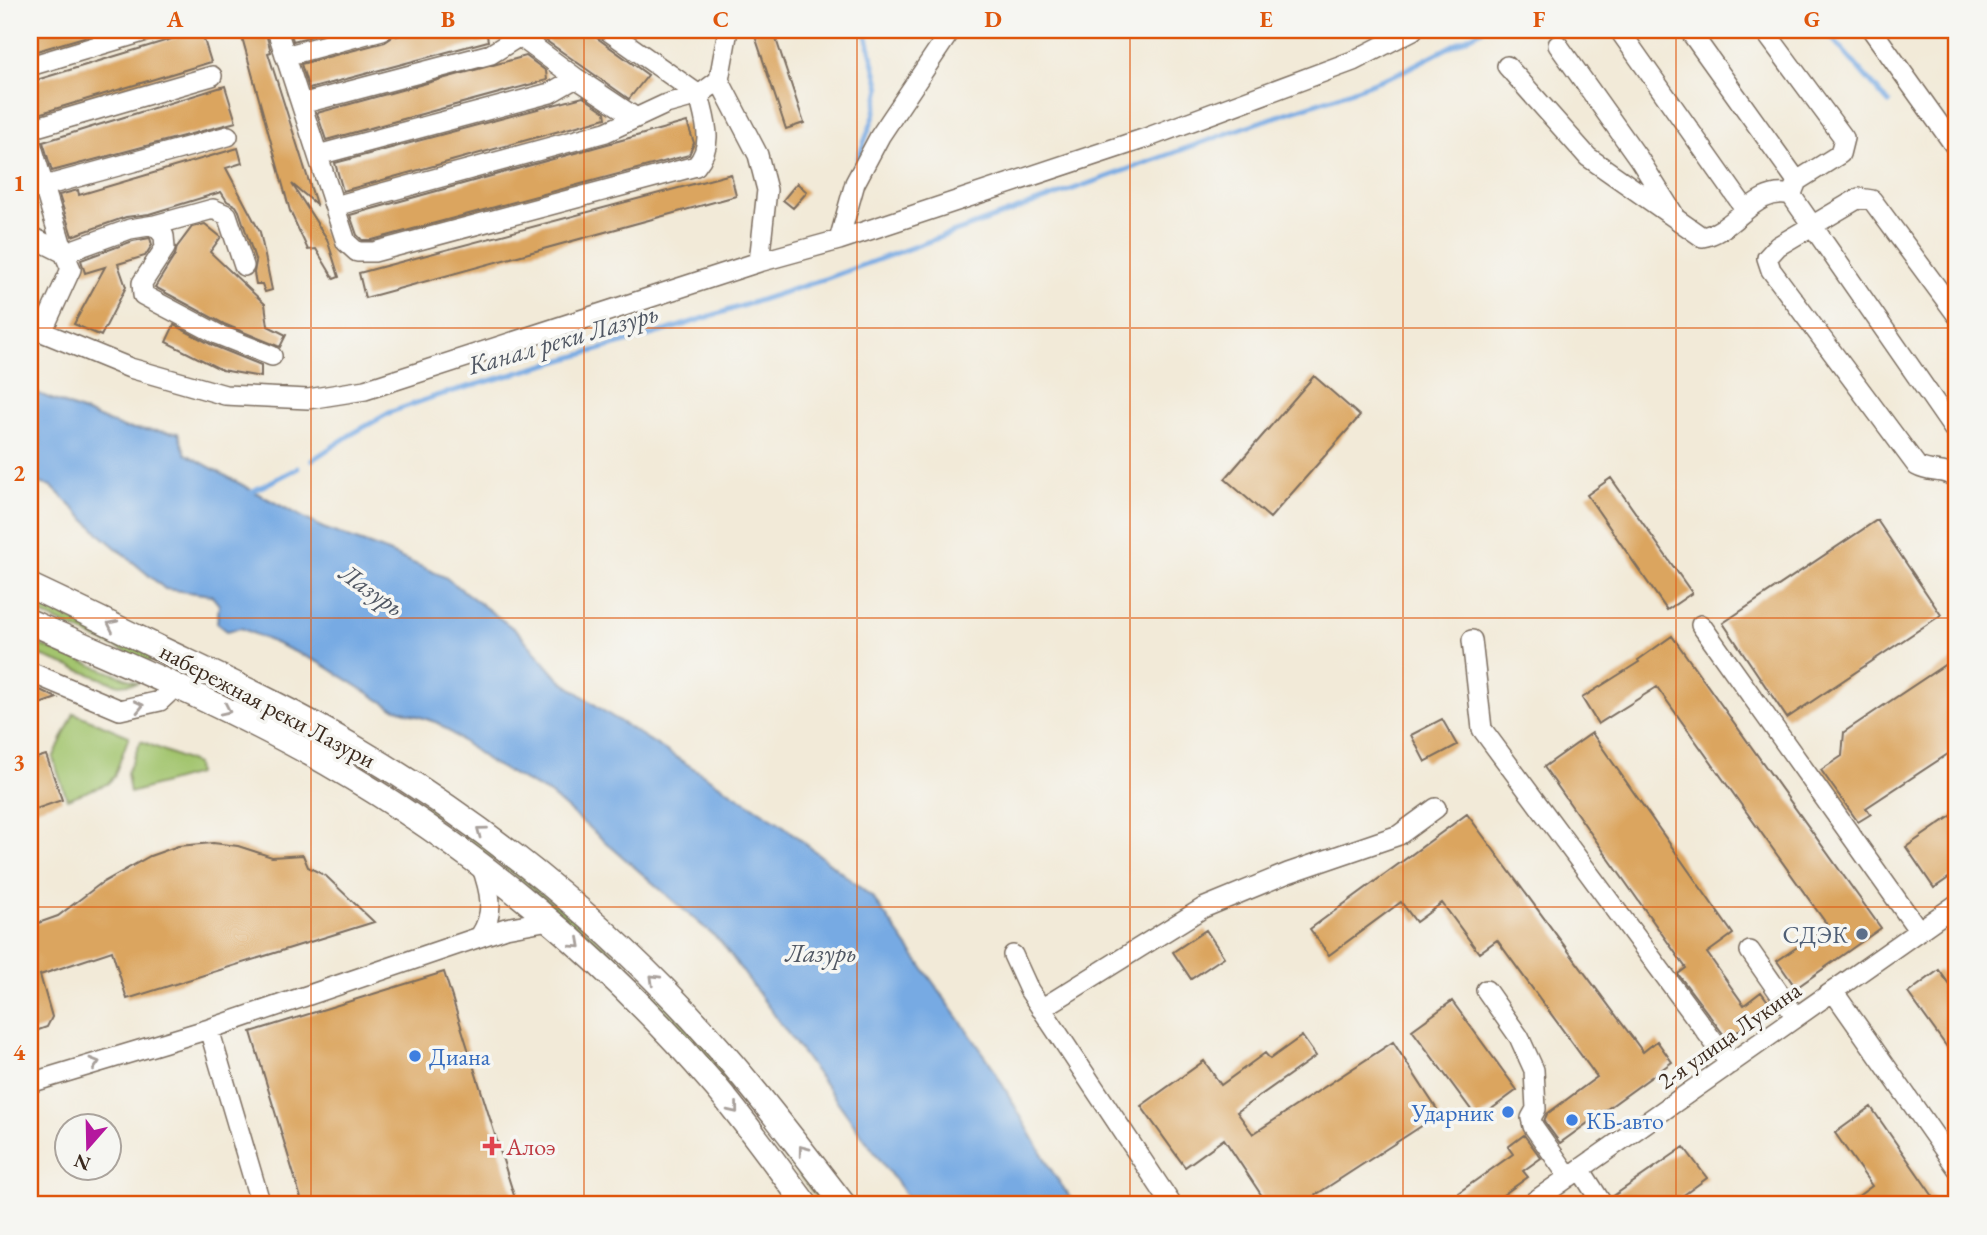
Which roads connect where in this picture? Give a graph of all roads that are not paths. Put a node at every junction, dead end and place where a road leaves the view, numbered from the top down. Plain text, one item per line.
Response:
1 (150, 30) edge
2 (276, 30) edge
3 (382, 30) edge
4 (607, 30) edge
5 (728, 30) edge
6 (951, 30) edge
7 (1413, 30) edge
8 (1619, 30) edge
9 (1689, 30) edge
10 (1764, 30) edge
11 (1872, 30) edge
12 (515, 33) edge
13 (1558, 45) dead end
14 (285, 56) junction
15 (30, 66) edge
16 (1507, 66) dead end
17 (212, 76) dead end
18 (576, 78) junction
19 (719, 80) junction
20 (699, 95) junction
21 (301, 104) junction
22 (636, 118) junction
23 (30, 130) edge
24 (228, 136) dead end
25 (30, 140) edge
26 (1957, 149) edge
27 (318, 155) junction
28 (37, 188) edge
29 (1794, 188) junction
30 (335, 206) junction
31 (1746, 210) junction
32 (1677, 220) junction
33 (155, 225) junction
34 (1812, 226) junction
35 (30, 236) edge
36 (839, 240) junction
37 (64, 253) junction
38 (759, 262) junction
39 (244, 266) dead end
40 (1957, 315) edge
41 (36, 330) edge
42 (272, 356) dead end
43 (1957, 434) edge
44 (1957, 476) edge
45 (30, 586) edge
46 (30, 622) edge
47 (1701, 625) dead end
48 (1472, 640) dead end
49 (160, 648) junction
50 (203, 668) junction
51 (30, 672) edge
52 (149, 673) junction
53 (183, 689) junction
54 (1436, 808) dead end
55 (481, 865) junction
56 (1957, 904) edge
57 (549, 920) junction
58 (1919, 931) junction
59 (476, 938) junction
60 (1749, 951) dead end
61 (1013, 955) dead end
62 (1486, 990) dead end
63 (1833, 991) junction
64 (1041, 1009) junction
65 (1797, 1017) junction
66 (209, 1029) junction
67 (1730, 1064) junction
68 (30, 1083) edge
69 (1957, 1168) edge
70 (1574, 1173) junction
71 (798, 1202) edge
72 (261, 1205) edge
73 (844, 1205) edge
74 (1172, 1205) edge
75 (1529, 1205) edge
76 (1603, 1205) edge

1 - 15 street
2 - 14 street
3 - 14 street
4 - 20 street
5 - 19 street
6 - 36 street
7 - 36 street
8 - 31 street
9 - 29 street
10 - 29 street
11 - 26 street
12 - 18 street
12 - 21 street
13 - 32 street
14 - 21 street
16 - 32 street
17 - 23 street
18 - 22 street
18 - 27 street
19 - 20 street
19 - 38 street
20 - 22 street
20 - 30 street
21 - 27 street
22 - 30 street
24 - 28 street
25 - 28 street
27 - 30 street
28 - 37 street
29 - 31 street
29 - 34 street
31 - 32 street
33 - 37 street
33 - 39 street
33 - 42 street
34 - 40 street
34 - 43 street
34 - 44 street
35 - 37 street
36 - 38 street
37 - 41 street
38 - 41 street
49 -> 45 main road, набережная реки Лазури
46 - 52 main road, набережная реки Лазури
47 - 58 street
48 - 67 street
49 - 50 main road, набережная реки Лазури
49 - 52 main road
50 - 53 main road
73 -> 50 main road, набережная реки Лазури
51 -> 53 street
52 - 53 main road, набережная реки Лазури
53 -> 55 main road, набережная реки Лазури
54 - 64 street
55 - 57 main road, набережная реки Лазури
55 - 59 street
56 - 58 street, 2-я улица Лукина
57 - 59 street
57 -> 71 main road, набережная реки Лазури
58 - 63 street, 2-я улица Лукина
59 - 66 street
60 - 65 street
61 - 64 street
62 - 70 street
63 - 65 street, 2-я улица Лукина
63 - 69 street
64 - 74 street
65 - 67 street, 2-я улица Лукина
68 -> 66 street
66 - 72 street
67 - 70 street, 2-я улица Лукина
70 - 75 street, 2-я улица Лукина
70 - 76 street

